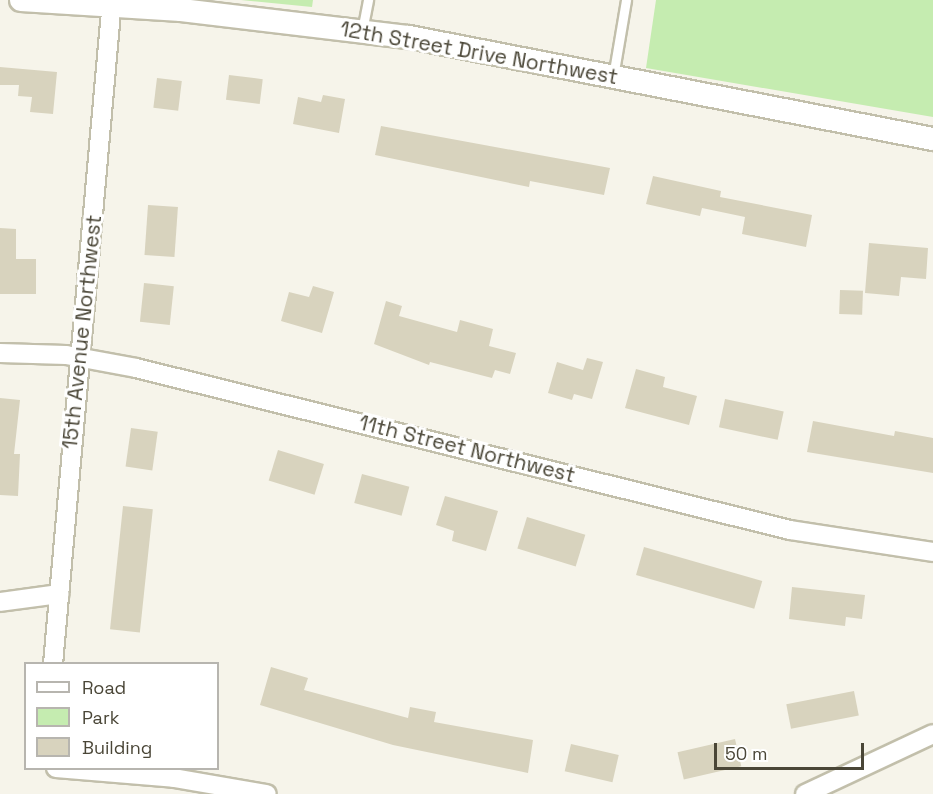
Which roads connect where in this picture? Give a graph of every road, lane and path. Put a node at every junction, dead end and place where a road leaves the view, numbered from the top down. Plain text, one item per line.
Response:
1 (21, 0) edge
2 (368, 0) edge
3 (626, 0) edge
4 (112, 3) edge
5 (362, 31) junction
6 (613, 77) junction
7 (933, 139) edge
8 (0, 353) edge
9 (79, 358) junction
10 (933, 552) edge
11 (58, 594) junction
12 (0, 602) edge
13 (53, 662) edge
14 (933, 734) edge
15 (82, 770) edge
16 (267, 794) edge
17 (806, 794) edge

1 - 4 street, 12th Street Drive Northwest
2 - 5 lane
3 - 6 lane
4 - 5 street, 12th Street Drive Northwest
4 - 9 street, 15th Avenue Northwest
5 - 6 street, 12th Street Drive Northwest
6 - 7 street, 12th Street Drive Northwest
8 - 9 street, 11th Street Northwest
9 - 10 street, 11th Street Northwest
9 - 11 street, 15th Avenue Northwest
11 - 12 street
11 - 13 street, 15th Avenue Northwest
14 - 17 street
15 - 16 street

